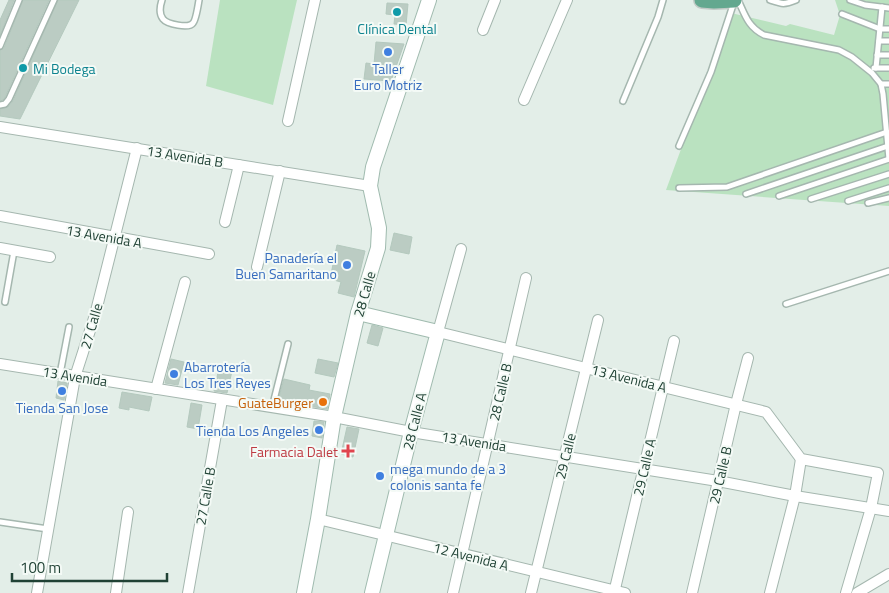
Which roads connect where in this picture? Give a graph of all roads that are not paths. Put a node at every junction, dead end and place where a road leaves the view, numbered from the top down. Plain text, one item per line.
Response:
1 (19, 0) edge
2 (54, 0) edge
3 (162, 0) edge
4 (199, 0) edge
5 (315, 0) edge
6 (429, 0) edge
7 (495, 0) edge
8 (567, 0) edge
9 (663, 0) edge
10 (702, 0) edge
11 (736, 0) edge
12 (770, 0) edge
13 (796, 0) edge
14 (850, 0) edge
15 (882, 7) junction
16 (889, 8) edge
17 (842, 14) dead end
18 (880, 29) junction
19 (483, 30) dead end
20 (889, 30) edge
21 (879, 41) junction
22 (889, 41) edge
23 (0, 46) edge
24 (877, 55) junction
25 (889, 55) edge
26 (866, 68) junction
27 (876, 68) junction
28 (889, 68) edge
29 (881, 84) junction
30 (889, 84) edge
31 (886, 97) edge
32 (524, 100) dead end
33 (623, 101) dead end
34 (0, 105) edge
35 (887, 110) edge
36 (288, 120) dead end
37 (888, 123) edge
38 (0, 127) edge
39 (887, 132) junction
40 (679, 146) dead end
41 (137, 148) junction
42 (888, 148) edge
43 (849, 159) junction
44 (889, 159) edge
45 (239, 165) junction
46 (280, 171) junction
47 (775, 171) junction
48 (853, 171) junction
49 (808, 173) junction
50 (889, 174) edge
51 (779, 183) junction
52 (812, 185) junction
53 (370, 186) junction
54 (679, 188) dead end
55 (889, 188) edge
56 (876, 192) junction
57 (746, 194) dead end
58 (779, 196) dead end
59 (889, 198) edge
60 (811, 199) dead end
61 (848, 201) dead end
62 (879, 201) junction
63 (868, 203) dead end
64 (0, 216) edge
65 (225, 222) dead end
66 (114, 238) junction
67 (0, 248) edge
68 (461, 249) dead end
69 (14, 251) junction
70 (209, 254) dead end
71 (50, 257) dead end
72 (257, 267) dead end
73 (889, 271) edge
74 (526, 278) dead end
75 (185, 282) dead end
76 (5, 302) dead end
77 (786, 304) dead end
78 (358, 313) junction
79 (598, 320) dead end
80 (69, 327) dead end
81 (438, 332) junction
82 (674, 342) dead end
83 (288, 344) dead end
84 (510, 349) junction
85 (748, 358) dead end
86 (0, 364) edge
87 (587, 368) junction
88 (60, 374) junction
89 (75, 377) junction
90 (663, 386) junction
91 (156, 389) junction
92 (222, 400) junction
93 (736, 404) junction
94 (272, 408) junction
95 (334, 417) junction
96 (411, 432) junction
97 (488, 443) junction
98 (564, 456) junction
99 (801, 459) junction
100 (644, 470) junction
101 (718, 481) junction
102 (795, 496) junction
103 (871, 508) junction
104 (889, 511) edge
105 (128, 512) dead end
106 (318, 519) junction
107 (0, 522) edge
108 (48, 529) junction
109 (386, 536) junction
110 (462, 554) junction
111 (536, 572) junction
112 (889, 574) edge
113 (618, 592) edge
114 (37, 593) edge
115 (116, 593) edge
116 (188, 593) edge
117 (304, 593) edge
118 (372, 593) edge
119 (452, 593) edge
120 (531, 593) edge
121 (692, 593) edge
122 (770, 593) edge
123 (846, 593) edge
124 (857, 593) edge

1 - 23 lane
2 - 34 lane
3 - 4 lane
5 - 36 street
6 - 53 main road, 28 Calle
7 - 19 street
8 - 32 street
9 - 33 lane
10 - 11 main road
11 - 26 lane
11 - 40 lane
12 - 13 lane
14 - 15 lane
15 - 16 lane
15 - 18 lane
17 - 18 lane
18 - 20 lane
18 - 21 lane
21 - 22 lane
21 - 24 lane
24 - 25 lane
24 - 27 lane
26 - 27 lane
26 - 29 lane
27 - 28 lane
29 - 30 lane
29 - 31 lane
31 - 35 lane
35 - 37 lane
37 - 39 lane
38 - 41 street, 13 Avenida B
39 - 42 lane
39 - 47 lane
41 - 45 street, 13 Avenida B
41 - 66 street, 27 Calle
42 - 43 lane
42 - 44 lane
43 - 48 lane
43 - 49 lane
44 - 48 lane
45 - 46 street, 13 Avenida B
45 - 65 street
46 - 53 street, 13 Avenida B
46 - 72 street
47 - 51 lane
47 - 54 lane
48 - 52 lane
49 - 51 lane
49 - 52 lane
50 - 60 lane
51 - 57 lane
52 - 58 lane
53 - 78 main road, 28 Calle
55 - 56 lane
56 - 61 lane
56 - 62 lane
59 - 62 lane
62 - 63 lane
64 - 66 street, 13 Avenida A
66 - 70 street, 13 Avenida A
66 - 89 street, 27 Calle
67 - 69 street
68 - 81 street, 28 Calle A
69 - 71 street
69 - 76 lane
73 - 77 lane
74 - 84 street, 28 Calle B
75 - 91 street
78 - 81 main road, 13 Avenida A
78 - 95 main road, 28 Calle
79 - 87 street, 29 Calle
80 - 88 lane
81 - 84 street, 13 Avenida A
81 - 96 main road, 28 Calle A
82 - 90 street, 29 Calle A
83 - 94 lane
84 - 87 street, 13 Avenida A
84 - 97 street, 28 Calle B
85 - 93 street, 29 Calle B
86 - 88 street, 13 Avenida
87 - 90 street, 13 Avenida A
87 - 98 street, 29 Calle
88 - 89 street, 13 Avenida
89 - 91 street, 13 Avenida
89 - 108 street, 27 Calle
90 - 93 street, 13 Avenida A
90 - 100 street, 29 Calle A
91 - 92 street, 13 Avenida
92 - 94 street, 13 Avenida
92 - 116 street, 27 Calle B
93 - 99 street, 13 Avenida A
93 - 101 street, 29 Calle B
94 - 95 street, 13 Avenida
95 - 96 street, 13 Avenida
95 - 106 main road, 28 Calle
96 - 97 street, 13 Avenida
96 - 109 main road, 28 Calle A
97 - 98 street, 13 Avenida
97 - 110 street, 28 Calle B
98 - 100 street, 13 Avenida
98 - 111 street, 29 Calle
99 - 102 street
99 - 103 street
100 - 101 street, 13 Avenida
100 - 113 street, 29 Calle A
101 - 102 street, 13 Avenida
101 - 121 street, 29 Calle B
102 - 103 street, 13 Avenida
102 - 122 street
103 - 104 street, 13 Avenida
103 - 123 street
105 - 115 street
106 - 109 street, 12 Avenida A
106 - 117 main road, 28 Calle
107 - 108 lane
108 - 114 street, 27 Calle
109 - 110 street, 12 Avenida A
109 - 118 main road, 28 Calle A
110 - 111 street, 12 Avenida A
110 - 119 street, 28 Calle B
111 - 113 street, 12 Avenida A
111 - 120 street, 29 Calle
112 - 124 street

